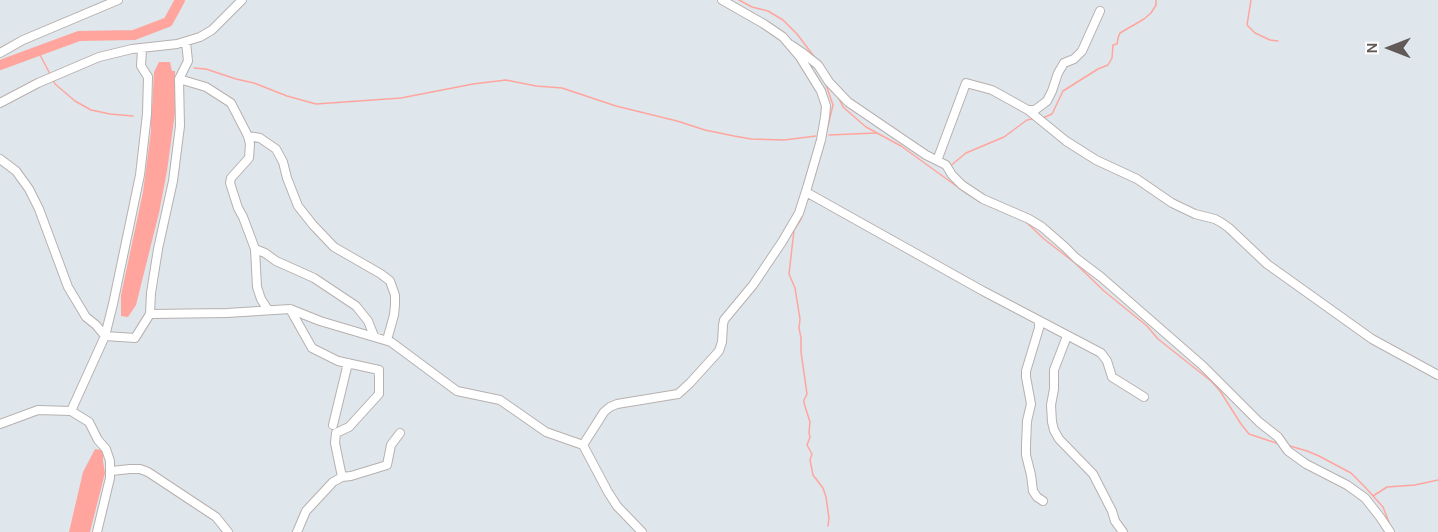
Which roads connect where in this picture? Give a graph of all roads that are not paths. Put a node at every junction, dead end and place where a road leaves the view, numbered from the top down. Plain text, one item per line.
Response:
1 (118, 0) edge
2 (242, 0) edge
3 (722, 0) edge
4 (1100, 11) dead end
5 (186, 42) junction
6 (791, 45) junction
7 (142, 49) junction
8 (0, 53) edge
9 (178, 79) junction
10 (848, 102) junction
11 (0, 103) edge
12 (826, 106) junction
13 (1028, 111) junction
14 (248, 136) junction
15 (0, 159) edge
16 (935, 159) junction
17 (806, 192) junction
18 (255, 249) junction
19 (290, 309) junction
20 (268, 310) junction
21 (150, 314) junction
22 (1039, 321) junction
23 (105, 336) junction
24 (374, 336) junction
25 (1067, 336) junction
26 (387, 340) junction
27 (348, 363) junction
28 (1438, 375) edge
29 (1144, 398) dead end
30 (71, 411) junction
31 (327, 415) dead end
32 (0, 424) edge
33 (334, 429) junction
34 (400, 433) dead end
35 (583, 445) junction
36 (111, 471) junction
37 (342, 477) junction
38 (1043, 501) dead end
39 (97, 532) edge
40 (228, 532) edge
41 (297, 532) edge
42 (642, 532) edge
43 (1123, 532) edge
44 (1390, 532) edge

1 - 8 street
2 - 5 street
3 - 6 street
4 - 13 street
5 - 7 street
5 - 9 street
6 - 10 street
6 - 12 street
7 - 11 street
7 - 23 street
9 - 14 street
9 - 21 street
10 - 12 street
10 - 16 street
12 - 17 street
13 - 16 street
13 - 28 street
14 - 18 street
14 - 26 street
15 - 23 street
16 - 44 street
17 - 22 street
17 - 35 street
18 - 20 street
18 - 24 street
19 - 20 street
19 - 24 street
19 - 27 street
20 - 21 street
21 - 23 street
22 - 25 street
22 - 38 street
23 - 30 street
24 - 26 street
25 - 29 street
25 - 43 street
26 - 35 street
27 - 33 street
27 - 33 street
30 - 32 street
30 - 36 street
31 - 33 street
33 - 37 street
34 - 37 street
35 - 42 street
36 - 39 street
36 - 40 street
37 - 41 street

